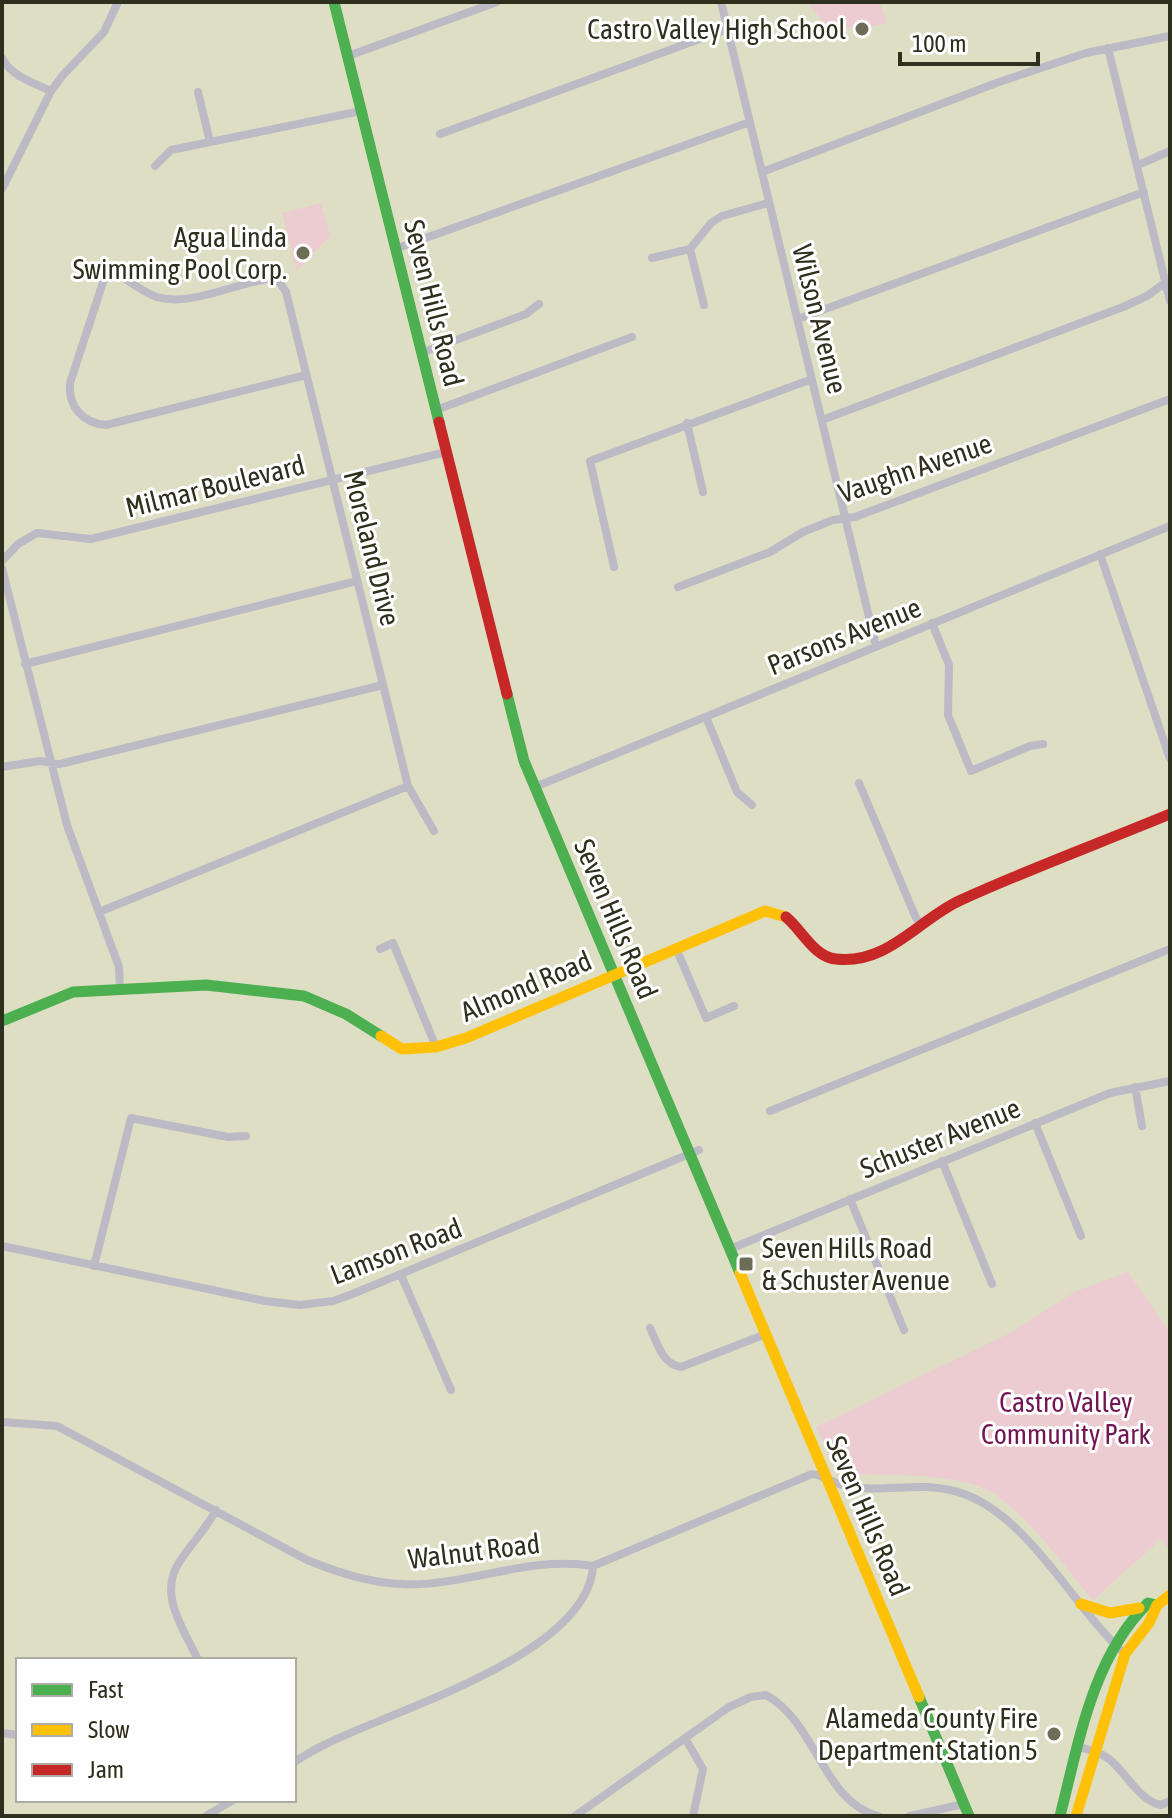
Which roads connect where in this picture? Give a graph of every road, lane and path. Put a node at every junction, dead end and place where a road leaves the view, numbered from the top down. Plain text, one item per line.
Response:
1 (118, 2) edge
2 (334, 2) edge
3 (497, 2) edge
4 (721, 2) edge
5 (727, 29) junction
6 (1170, 36) edge
7 (1108, 48) junction
8 (348, 56) junction
9 (2, 58) edge
10 (51, 91) junction
11 (198, 92) dead end
12 (361, 111) junction
13 (750, 122) junction
14 (440, 134) dead end
15 (210, 142) junction
16 (1170, 151) edge
17 (1138, 165) junction
18 (155, 166) dead end
19 (762, 172) junction
20 (2, 189) edge
21 (1144, 192) junction
22 (768, 203) junction
23 (395, 249) junction
24 (690, 249) junction
25 (652, 258) dead end
26 (1168, 281) edge
27 (1170, 301) edge
28 (539, 304) dead end
29 (704, 305) dead end
30 (798, 319) junction
31 (632, 337) dead end
32 (421, 353) junction
33 (306, 375) junction
34 (812, 379) junction
35 (1170, 399) edge
36 (436, 410) junction
37 (822, 420) junction
38 (687, 423) junction
39 (446, 452) junction
40 (332, 479) junction
41 (703, 492) dead end
42 (846, 518) junction
43 (1170, 526) edge
44 (1100, 554) junction
45 (2, 561) edge
46 (614, 567) dead end
47 (2, 568) edge
48 (357, 581) junction
49 (678, 587) dead end
50 (932, 623) junction
51 (876, 646) junction
52 (25, 664) junction
53 (383, 685) junction
54 (706, 717) junction
55 (1043, 744) dead end
56 (1170, 759) edge
57 (51, 762) junction
58 (2, 767) edge
59 (859, 783) dead end
60 (408, 786) junction
61 (535, 787) junction
62 (752, 805) dead end
63 (1170, 814) edge
64 (434, 831) dead end
65 (99, 912) junction
66 (923, 925) junction
67 (676, 948) junction
68 (380, 949) dead end
69 (1170, 949) edge
70 (614, 975) junction
71 (120, 990) junction
72 (734, 1006) dead end
73 (2, 1021) edge
74 (436, 1047) junction
75 (1170, 1081) edge
76 (1135, 1087) junction
77 (770, 1111) dead end
78 (1035, 1123) junction
79 (1142, 1126) dead end
80 (246, 1136) dead end
81 (694, 1152) junction
82 (942, 1161) junction
83 (850, 1199) junction
84 (1081, 1236) dead end
85 (2, 1246) edge
86 (730, 1249) junction
87 (94, 1266) junction
88 (401, 1275) junction
89 (992, 1284) dead end
90 (650, 1328) dead end
91 (904, 1330) dead end
92 (766, 1334) junction
93 (451, 1390) dead end
94 (2, 1422) edge
95 (826, 1478) junction
96 (216, 1510) junction
97 (593, 1566) junction
98 (1170, 1595) edge
99 (1081, 1604) junction
100 (1157, 1605) junction
101 (1143, 1606) junction
102 (1114, 1644) junction
103 (1125, 1654) junction
104 (197, 1658) edge
105 (685, 1738) junction
106 (1079, 1747) junction
107 (1094, 1751) junction
108 (296, 1761) edge
109 (1170, 1801) edge
110 (230, 1802) edge
111 (964, 1804) junction
112 (206, 1816) edge
113 (575, 1816) edge
114 (693, 1816) edge
115 (878, 1816) edge
116 (910, 1816) edge
117 (969, 1816) edge
118 (1060, 1816) edge
119 (1076, 1816) edge

1 - 10 street
2 - 8 street, Seven Hills Road
3 - 8 street
4 - 5 street, Wilson Avenue
5 - 13 street, Wilson Avenue
5 - 14 street
6 - 7 street
7 - 17 street
7 - 19 street
8 - 12 street, Seven Hills Road
9 - 10 street
10 - 20 street
11 - 15 street
12 - 15 street
12 - 23 street, Seven Hills Road
13 - 19 street, Wilson Avenue
13 - 23 street
15 - 18 street
16 - 17 street
17 - 21 street
19 - 22 street, Wilson Avenue
21 - 26 street
21 - 30 street
22 - 24 street
22 - 30 street, Wilson Avenue
23 - 32 street, Seven Hills Road
24 - 25 street
24 - 29 street
26 - 27 street
26 - 37 street
28 - 32 street
30 - 34 street, Wilson Avenue
31 - 36 street
32 - 36 street, Seven Hills Road
33 - 33 street, Moreland Drive
33 - 40 street, Moreland Drive
34 - 37 street, Wilson Avenue
34 - 38 street
35 - 42 street, Vaughn Avenue
36 - 39 street, Seven Hills Road
37 - 42 street, Wilson Avenue
38 - 41 street
38 - 46 street
39 - 40 street, Milmar Boulevard
39 - 61 street, Seven Hills Road
40 - 45 street, Milmar Boulevard
40 - 48 street, Moreland Drive
42 - 49 street, Vaughn Avenue
42 - 51 street, Wilson Avenue
43 - 44 street, Parsons Avenue
44 - 50 street, Parsons Avenue
44 - 56 street
47 - 52 street
48 - 52 street
48 - 53 street, Moreland Drive
50 - 51 street, Parsons Avenue
50 - 55 street
51 - 54 street, Parsons Avenue
52 - 57 street
53 - 57 street
53 - 60 street, Moreland Drive
54 - 61 street, Parsons Avenue
54 - 62 street
57 - 58 street
57 - 65 street
59 - 66 street
60 - 64 street, Moreland Drive
60 - 65 street
61 - 70 street, Seven Hills Road
63 - 66 street, Almond Road
65 - 71 street
66 - 67 street, Almond Road
67 - 70 street, Almond Road
67 - 72 street
68 - 74 street
69 - 77 street
70 - 74 street, Almond Road
70 - 81 street, Seven Hills Road
71 - 73 street, Almond Road
71 - 74 street, Almond Road
75 - 76 street, Schuster Avenue
76 - 78 street, Schuster Avenue
76 - 79 street
78 - 82 street, Schuster Avenue
78 - 84 street
80 - 87 street
81 - 86 street, Seven Hills Road
81 - 88 street, Lamson Road
82 - 83 street, Schuster Avenue
82 - 89 street
83 - 86 street, Schuster Avenue
83 - 91 street
85 - 87 street, Lamson Road
86 - 92 street, Seven Hills Road
87 - 88 street, Lamson Road
88 - 93 street
90 - 92 street
92 - 95 street, Seven Hills Road
94 - 96 street, Walnut Road
95 - 97 street, Walnut Road
95 - 99 street, Walnut Road
95 - 111 street, Seven Hills Road
96 - 97 street, Walnut Road
96 - 104 street
97 - 108 street
98 - 100 street
99 - 101 street
99 - 102 street, Walnut Road
100 - 101 street
100 - 103 street
101 - 102 street
102 - 103 street, Walnut Road
102 - 106 street
103 - 107 street
105 - 113 street
105 - 114 street
105 - 115 street
106 - 107 street
106 - 118 street
107 - 109 street
107 - 119 street
110 - 112 street
111 - 116 street
111 - 117 street, Seven Hills Road

